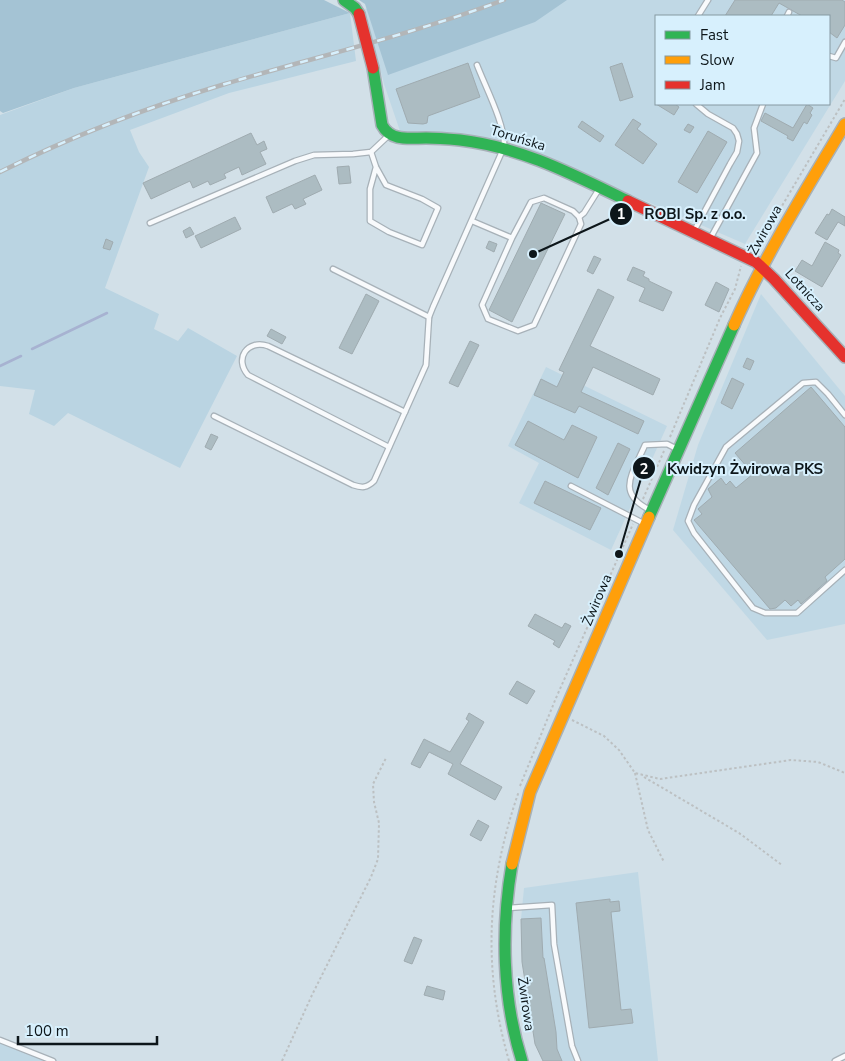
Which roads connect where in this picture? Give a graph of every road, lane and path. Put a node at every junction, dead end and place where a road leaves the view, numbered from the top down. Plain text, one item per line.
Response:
1 (344, 0) edge
2 (708, 0) edge
3 (699, 15) edge
4 (845, 42) edge
5 (830, 56) edge
6 (477, 65) dead end
7 (697, 105) edge
8 (763, 105) edge
9 (845, 124) edge
10 (389, 135) junction
11 (504, 147) junction
12 (371, 152) junction
13 (376, 167) junction
14 (600, 188) junction
15 (579, 217) junction
16 (472, 221) junction
17 (150, 223) dead end
18 (693, 232) junction
19 (512, 238) junction
20 (710, 240) junction
21 (762, 267) junction
22 (333, 269) dead end
23 (429, 317) junction
24 (845, 357) edge
25 (405, 412) junction
26 (214, 416) dead end
27 (845, 416) edge
28 (389, 447) junction
29 (678, 449) junction
30 (571, 486) dead end
31 (652, 511) junction
32 (646, 524) junction
33 (845, 570) edge
34 (563, 716) junction
35 (386, 758) dead end
36 (635, 773) junction
37 (845, 773) edge
38 (642, 776) junction
39 (664, 862) dead end
40 (782, 865) dead end
41 (506, 908) junction
42 (0, 1040) edge
43 (845, 1056) edge
44 (53, 1061) edge
45 (282, 1061) edge
46 (522, 1061) edge
47 (578, 1061) edge
48 (835, 1061) edge

1 - 10 street, bridge
2 - 3 lane
4 - 5 lane
6 - 11 lane
7 - 18 lane
8 - 20 lane
9 - 21 street, Żwirowa
10 - 11 street, Toruńska
10 - 12 lane
11 - 14 street, Toruńska
11 - 16 lane
12 - 13 lane
12 - 17 lane
13 - 13 lane
14 - 15 lane
14 - 18 street, Toruńska
15 - 19 lane
15 - 19 lane
16 - 19 lane
16 - 23 lane
18 - 20 street, Toruńska
20 - 21 street, Toruńska
21 - 24 street, Lotnicza
21 - 29 street, Żwirowa
22 - 23 lane
23 - 25 lane
25 - 28 lane
25 - 28 lane
26 - 28 lane
27 - 33 lane
29 - 31 street, Żwirowa
29 - 31 lane
30 - 32 lane
31 - 32 street, Żwirowa
32 - 34 street, Żwirowa
34 - 36 path
34 - 41 street, Żwirowa
35 - 45 path
36 - 38 path
36 - 39 path
37 - 38 path
38 - 40 path
41 - 46 street, Żwirowa
41 - 47 lane
42 - 44 lane
43 - 48 lane

